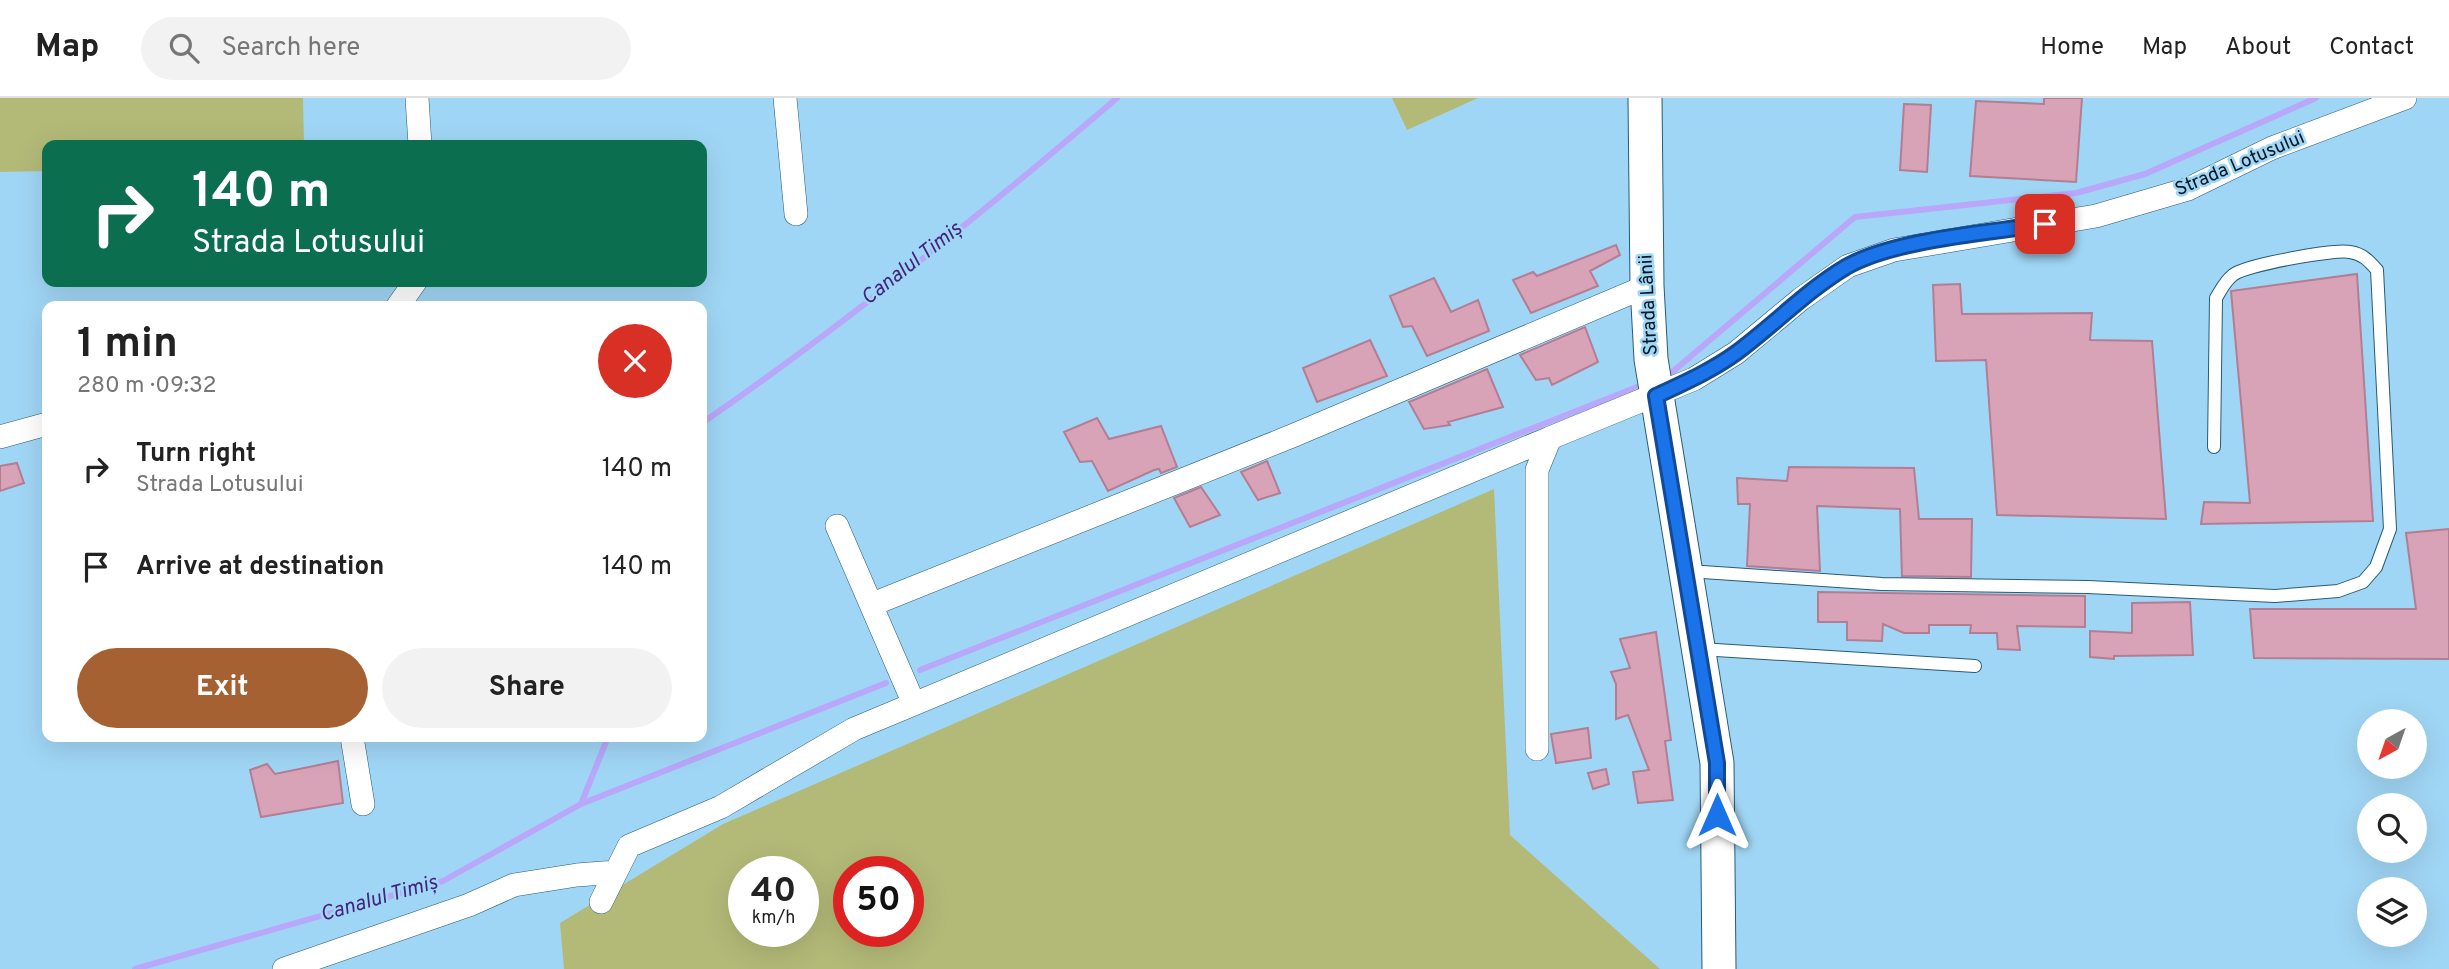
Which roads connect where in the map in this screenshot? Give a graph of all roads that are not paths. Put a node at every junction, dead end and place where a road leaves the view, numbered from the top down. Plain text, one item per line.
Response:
1 (417, 98) edge
2 (785, 98) edge
3 (1645, 98) edge
4 (2405, 98) edge
5 (421, 140) edge
6 (796, 214) dead end
7 (1647, 286) junction
8 (1656, 396) junction
9 (42, 425) edge
10 (0, 437) edge
11 (1550, 438) junction
12 (2214, 447) dead end
13 (837, 526) dead end
14 (1687, 571) junction
15 (873, 604) junction
16 (1700, 649) junction
17 (1975, 666) dead end
18 (914, 704) junction
19 (353, 742) edge
20 (1537, 750) dead end
21 (363, 804) dead end
22 (616, 872) junction
23 (601, 902) dead end
24 (284, 969) edge
25 (1719, 969) edge

1 - 5 street
2 - 6 street
3 - 7 main road, Strada Lânii
4 - 8 street, Strada Lotusului
7 - 8 main road, Strada Lânii
7 - 15 street
8 - 11 street, Strada Lotusului
8 - 14 main road, Strada Lânii
9 - 10 street
11 - 18 street, Strada Lotusului
11 - 20 street
12 - 14 lane
13 - 15 street
14 - 16 main road, Strada Lânii
15 - 18 street
16 - 17 lane
16 - 25 main road, Strada Lânii
18 - 22 street, Strada Lotusului
19 - 21 street
22 - 23 street, Strada Lotusului
22 - 24 street

